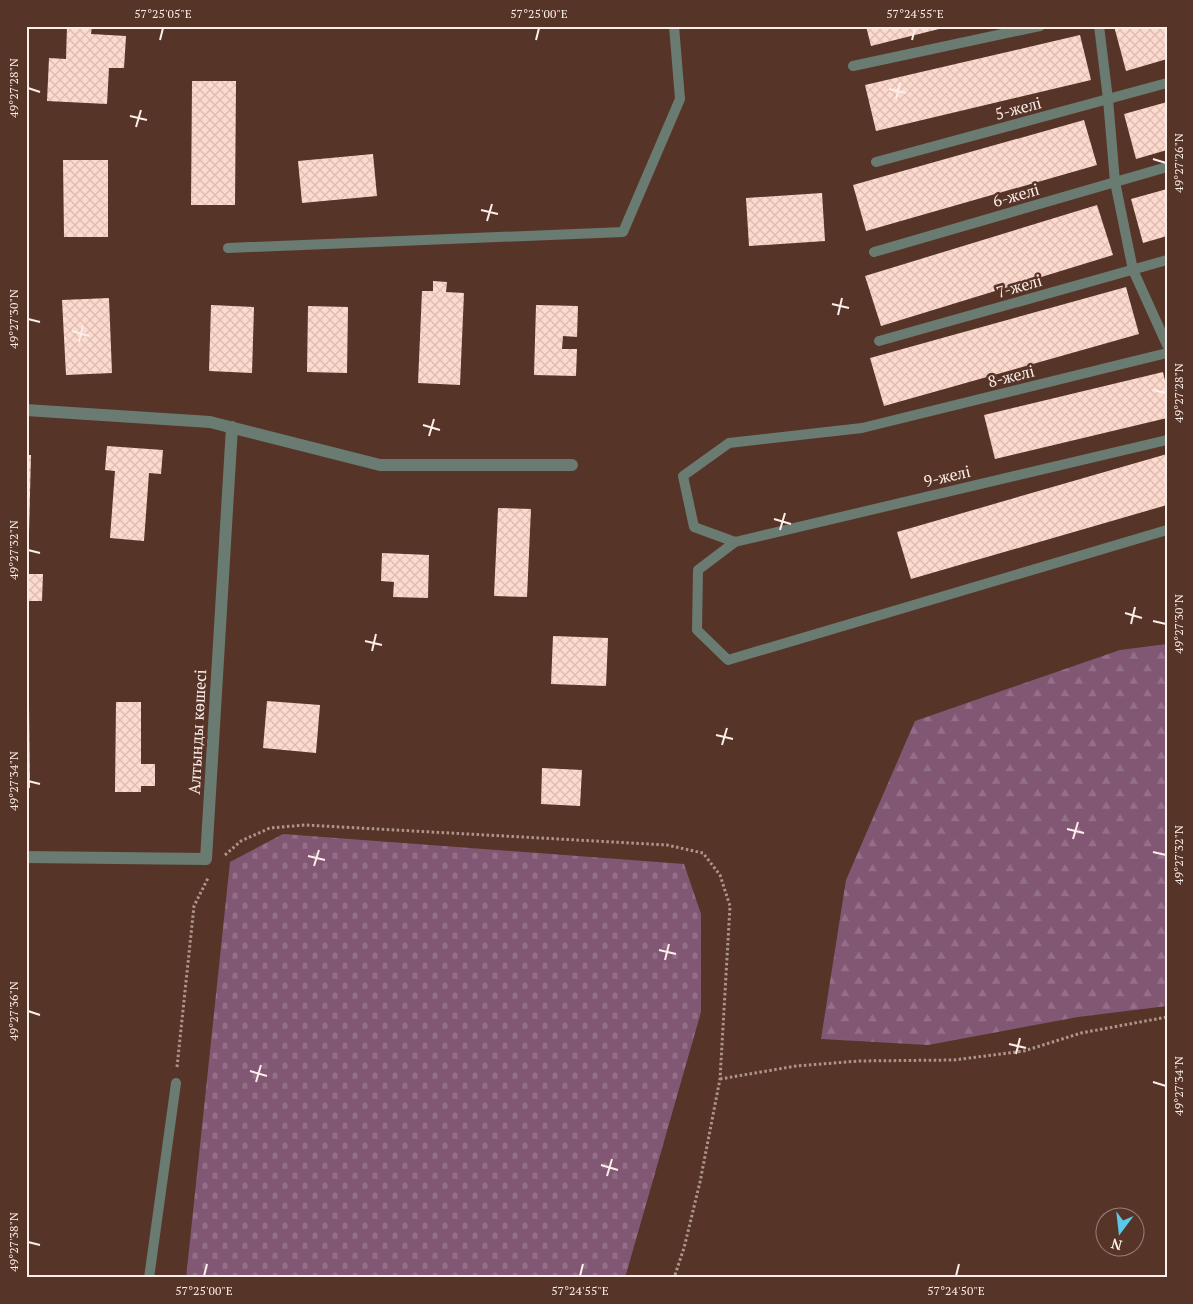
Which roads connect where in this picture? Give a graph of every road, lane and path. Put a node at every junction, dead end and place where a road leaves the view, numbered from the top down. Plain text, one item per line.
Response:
1 (674, 26) edge
2 (1040, 26) edge
3 (1099, 26) edge
4 (854, 66) dead end
5 (1167, 83) edge
6 (1108, 100) junction
7 (876, 162) dead end
8 (1167, 167) edge
9 (1115, 182) junction
10 (228, 248) dead end
11 (874, 252) dead end
12 (1167, 260) edge
13 (1134, 270) junction
14 (879, 341) dead end
15 (1167, 345) edge
16 (1167, 353) edge
17 (26, 410) edge
18 (232, 428) junction
19 (1167, 440) edge
20 (572, 465) dead end
21 (1167, 530) edge
22 (735, 542) junction
23 (26, 857) edge
24 (219, 860) dead end
25 (208, 876) dead end
26 (1167, 1017) edge
27 (720, 1080) junction
28 (176, 1083) joint
29 (149, 1278) edge
30 (674, 1278) edge

1 - 10 lane
2 - 4 lane
3 - 6 lane
5 - 6 lane, 5-желі
6 - 7 lane, 5-желі
6 - 9 lane
8 - 9 lane, 6-желі
9 - 11 lane, 6-желі
9 - 13 lane
12 - 13 lane, 7-желі
13 - 14 lane, 7-желі
13 - 15 lane
16 - 22 lane, 8-желі
17 - 18 street
18 - 20 street
18 - 23 street, Алтынды көшесі
19 - 22 lane, 9-желі
21 - 22 lane
24 - 27 path
25 - 28 path
26 - 27 path
27 - 30 path
28 - 29 lane

